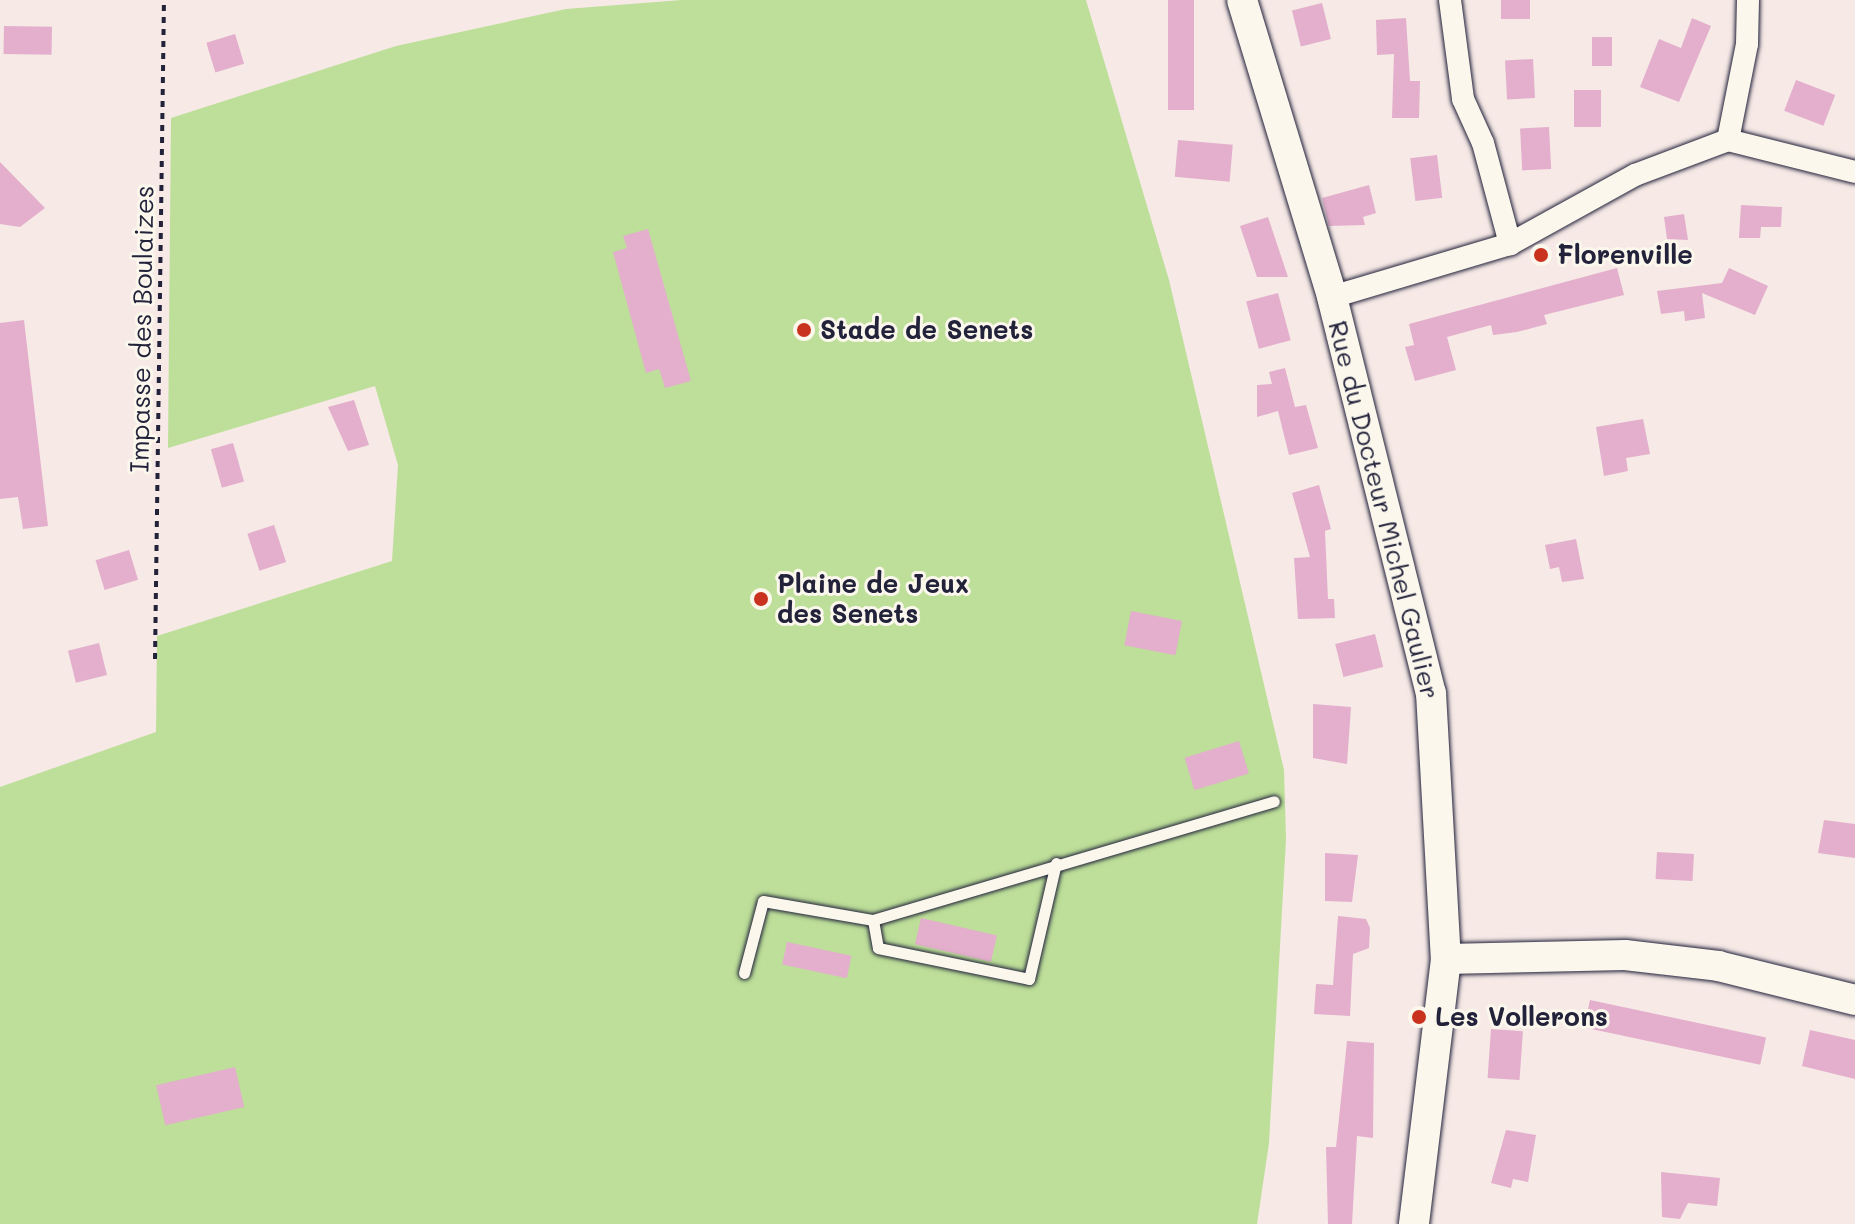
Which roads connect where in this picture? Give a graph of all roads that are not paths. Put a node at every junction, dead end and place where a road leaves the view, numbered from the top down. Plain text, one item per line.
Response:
1 (1242, 0) edge
2 (1450, 0) edge
3 (1748, 0) edge
4 (1728, 140) junction
5 (1855, 172) edge
6 (1510, 244) junction
7 (1332, 297) junction
8 (1274, 801) dead end
9 (1056, 863) junction
10 (873, 920) junction
11 (1446, 959) junction
12 (744, 973) dead end
13 (1855, 1000) edge
14 (1414, 1224) edge

1 - 7 street, Rue du Docteur Michel Gaulier
2 - 6 street
3 - 4 street
4 - 5 street
4 - 6 street
6 - 7 street
7 - 11 street, Rue du Docteur Michel Gaulier
8 - 9 lane
9 - 10 lane
9 - 10 lane
10 - 12 lane
11 - 13 street
11 - 14 street, Rue du Docteur Michel Gaulier

